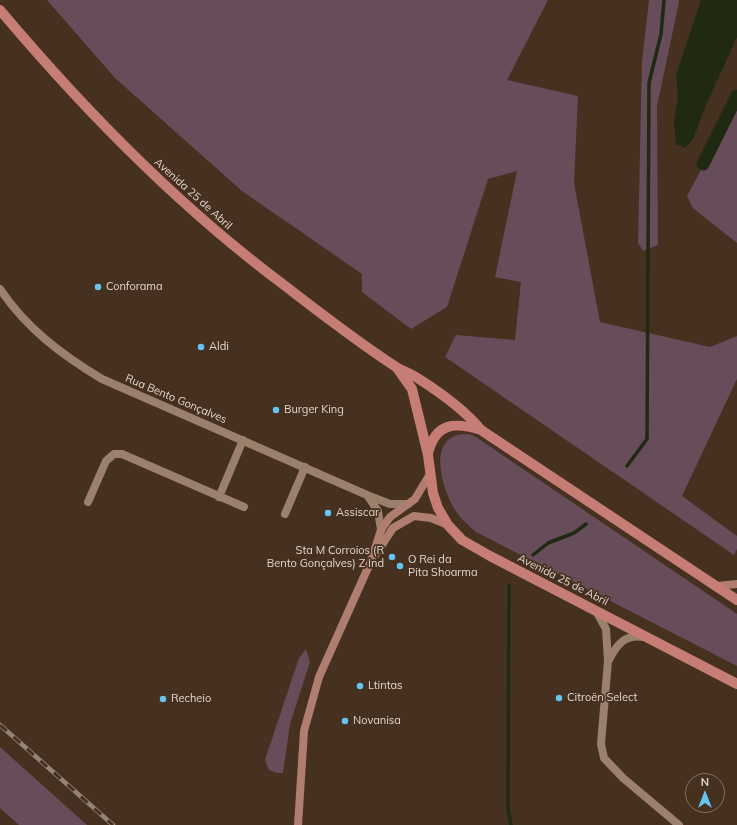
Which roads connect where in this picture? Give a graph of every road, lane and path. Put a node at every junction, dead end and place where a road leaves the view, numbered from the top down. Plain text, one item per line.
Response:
1 (0, 10) edge
2 (0, 289) edge
3 (396, 367) junction
4 (481, 430) junction
5 (243, 440) junction
6 (428, 455) junction
7 (305, 467) junction
8 (430, 474) junction
9 (367, 495) junction
10 (220, 497) junction
11 (88, 502) dead end
12 (408, 504) junction
13 (244, 507) dead end
14 (285, 514) dead end
15 (448, 525) junction
16 (381, 530) junction
17 (371, 561) junction
18 (737, 584) edge
19 (717, 586) junction
20 (737, 600) edge
21 (596, 610) junction
22 (645, 637) junction
23 (608, 661) junction
24 (737, 684) edge
25 (298, 825) edge
26 (679, 825) edge

1 - 3 main road, Avenida 25 de Abril
2 - 5 street, Rua Bento Gonçalves
3 - 4 main road, Avenida 25 de Abril
3 - 6 main road, Avenida 25 de Abril
4 - 6 main road, Avenida 25 de Abril
4 - 19 main road, Avenida 25 de Abril
5 - 7 street, Rua Bento Gonçalves
5 - 10 street
6 - 8 main road, Avenida 25 de Abril
7 - 9 street, Rua Bento Gonçalves
7 - 14 street
8 - 12 street
8 - 15 main road, Avenida 25 de Abril
9 - 12 street, Rua Bento Gonçalves
9 - 16 street
10 - 11 street
10 - 13 street
12 - 16 street
15 - 17 street
15 - 21 main road, Avenida 25 de Abril
16 - 17 street
17 - 25 street
18 - 19 street
19 - 20 main road, Avenida 25 de Abril
21 - 22 main road, Avenida 25 de Abril
21 - 23 street
22 - 23 street
22 - 24 main road, Avenida 25 de Abril
23 - 26 street

